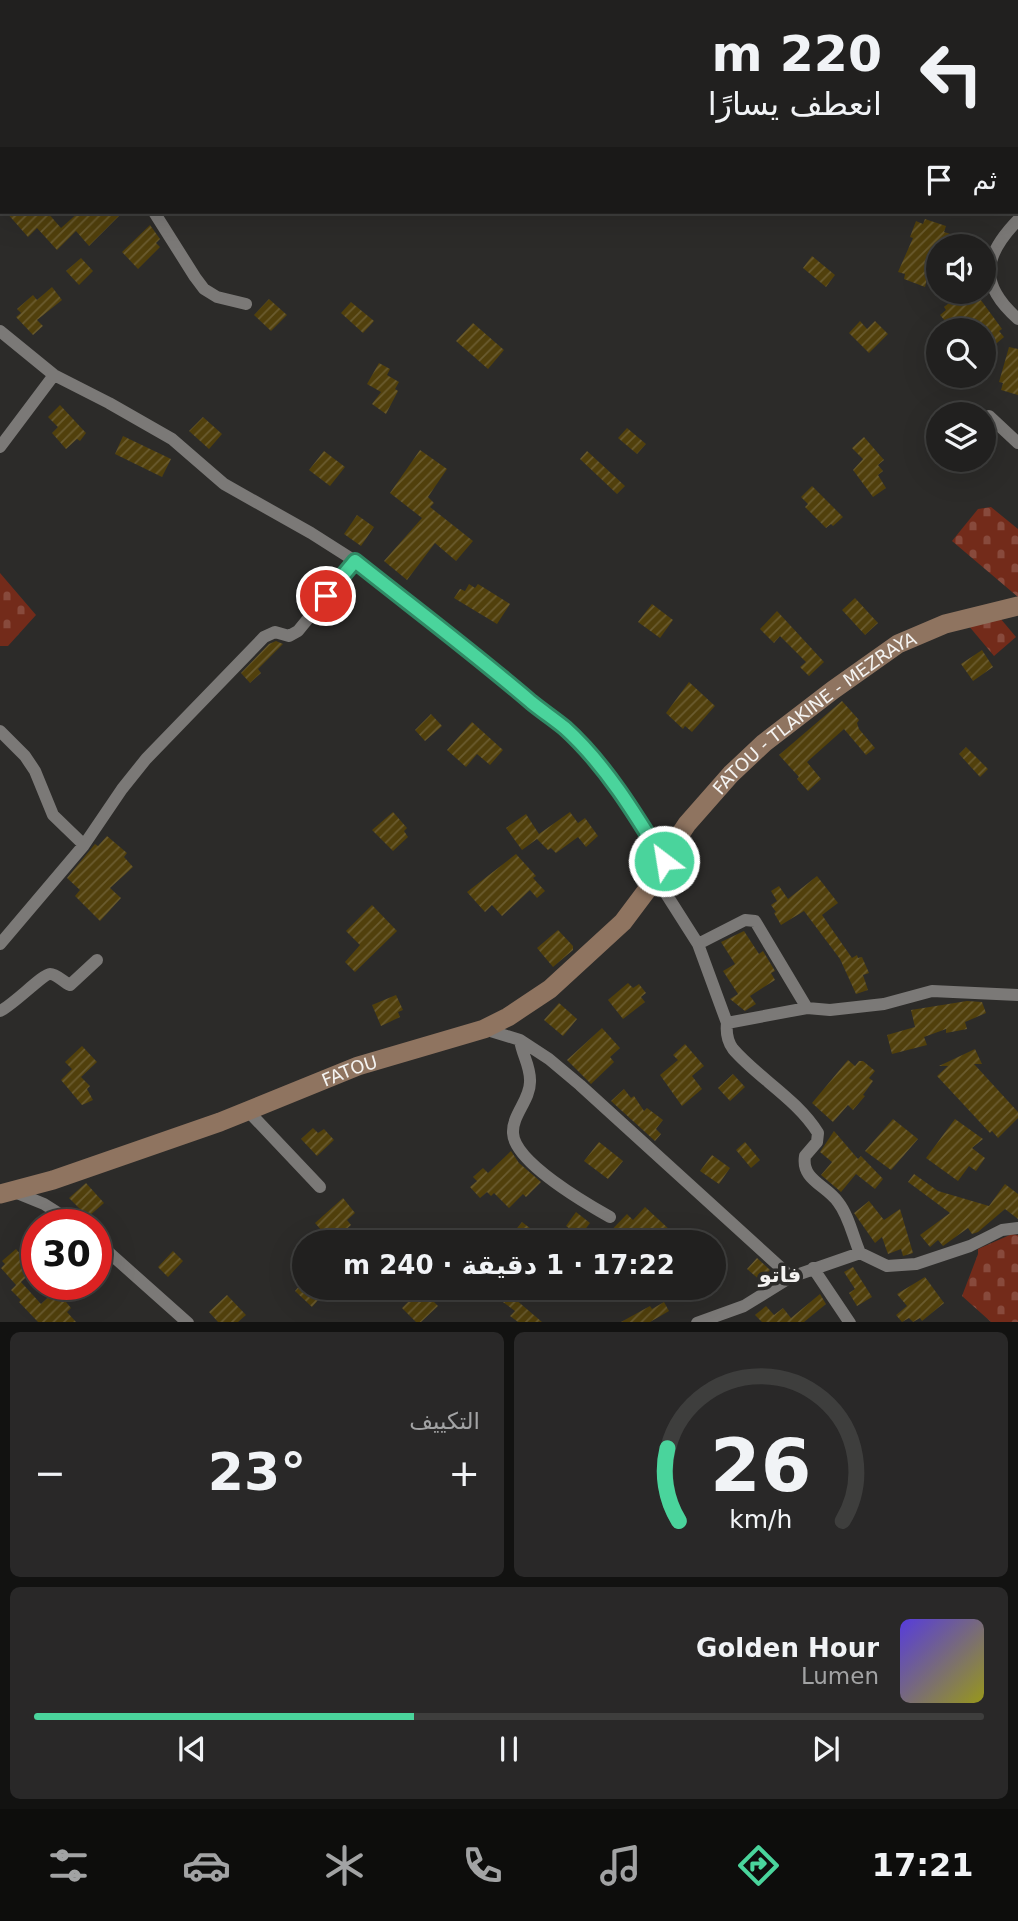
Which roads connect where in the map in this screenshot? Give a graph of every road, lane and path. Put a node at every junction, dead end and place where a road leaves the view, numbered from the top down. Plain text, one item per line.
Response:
1 (156, 214) edge
2 (1018, 219) edge
3 (246, 304) dead end
4 (1018, 319) edge
5 (0, 331) edge
6 (54, 375) junction
7 (996, 423) edge
8 (1018, 443) edge
9 (0, 447) edge
10 (355, 561) junction
11 (1018, 606) edge
12 (0, 731) edge
13 (84, 845) junction
14 (660, 870) junction
15 (0, 944) edge
16 (698, 944) junction
17 (97, 960) dead end
18 (1018, 995) edge
19 (807, 1008) junction
20 (0, 1011) edge
21 (727, 1023) junction
22 (484, 1029) junction
23 (520, 1040) junction
24 (247, 1111) junction
25 (320, 1188) dead end
26 (6, 1192) edge
27 (52, 1209) edge
28 (610, 1217) dead end
29 (1018, 1228) edge
30 (860, 1253) junction
31 (112, 1255) edge
32 (813, 1268) junction
33 (791, 1277) junction
34 (188, 1322) edge
35 (697, 1322) edge
36 (850, 1322) edge

1 - 3 street
2 - 4 street
5 - 6 street
6 - 9 street
6 - 10 street
7 - 8 street
10 - 13 street
10 - 14 street
11 - 14 street, FATOU - TLAKINE - MEZRAYA
12 - 13 street
13 - 15 street
14 - 16 street
14 - 22 street, FATOU
16 - 19 street
16 - 21 street
17 - 20 street
18 - 19 street
19 - 21 street
21 - 30 street
22 - 23 street
22 - 24 street, FATOU
23 - 28 street
23 - 33 street
24 - 25 street
24 - 26 street, FATOU
26 - 27 street
29 - 30 street
30 - 32 street
31 - 34 street
32 - 33 street
32 - 36 street
33 - 35 street

